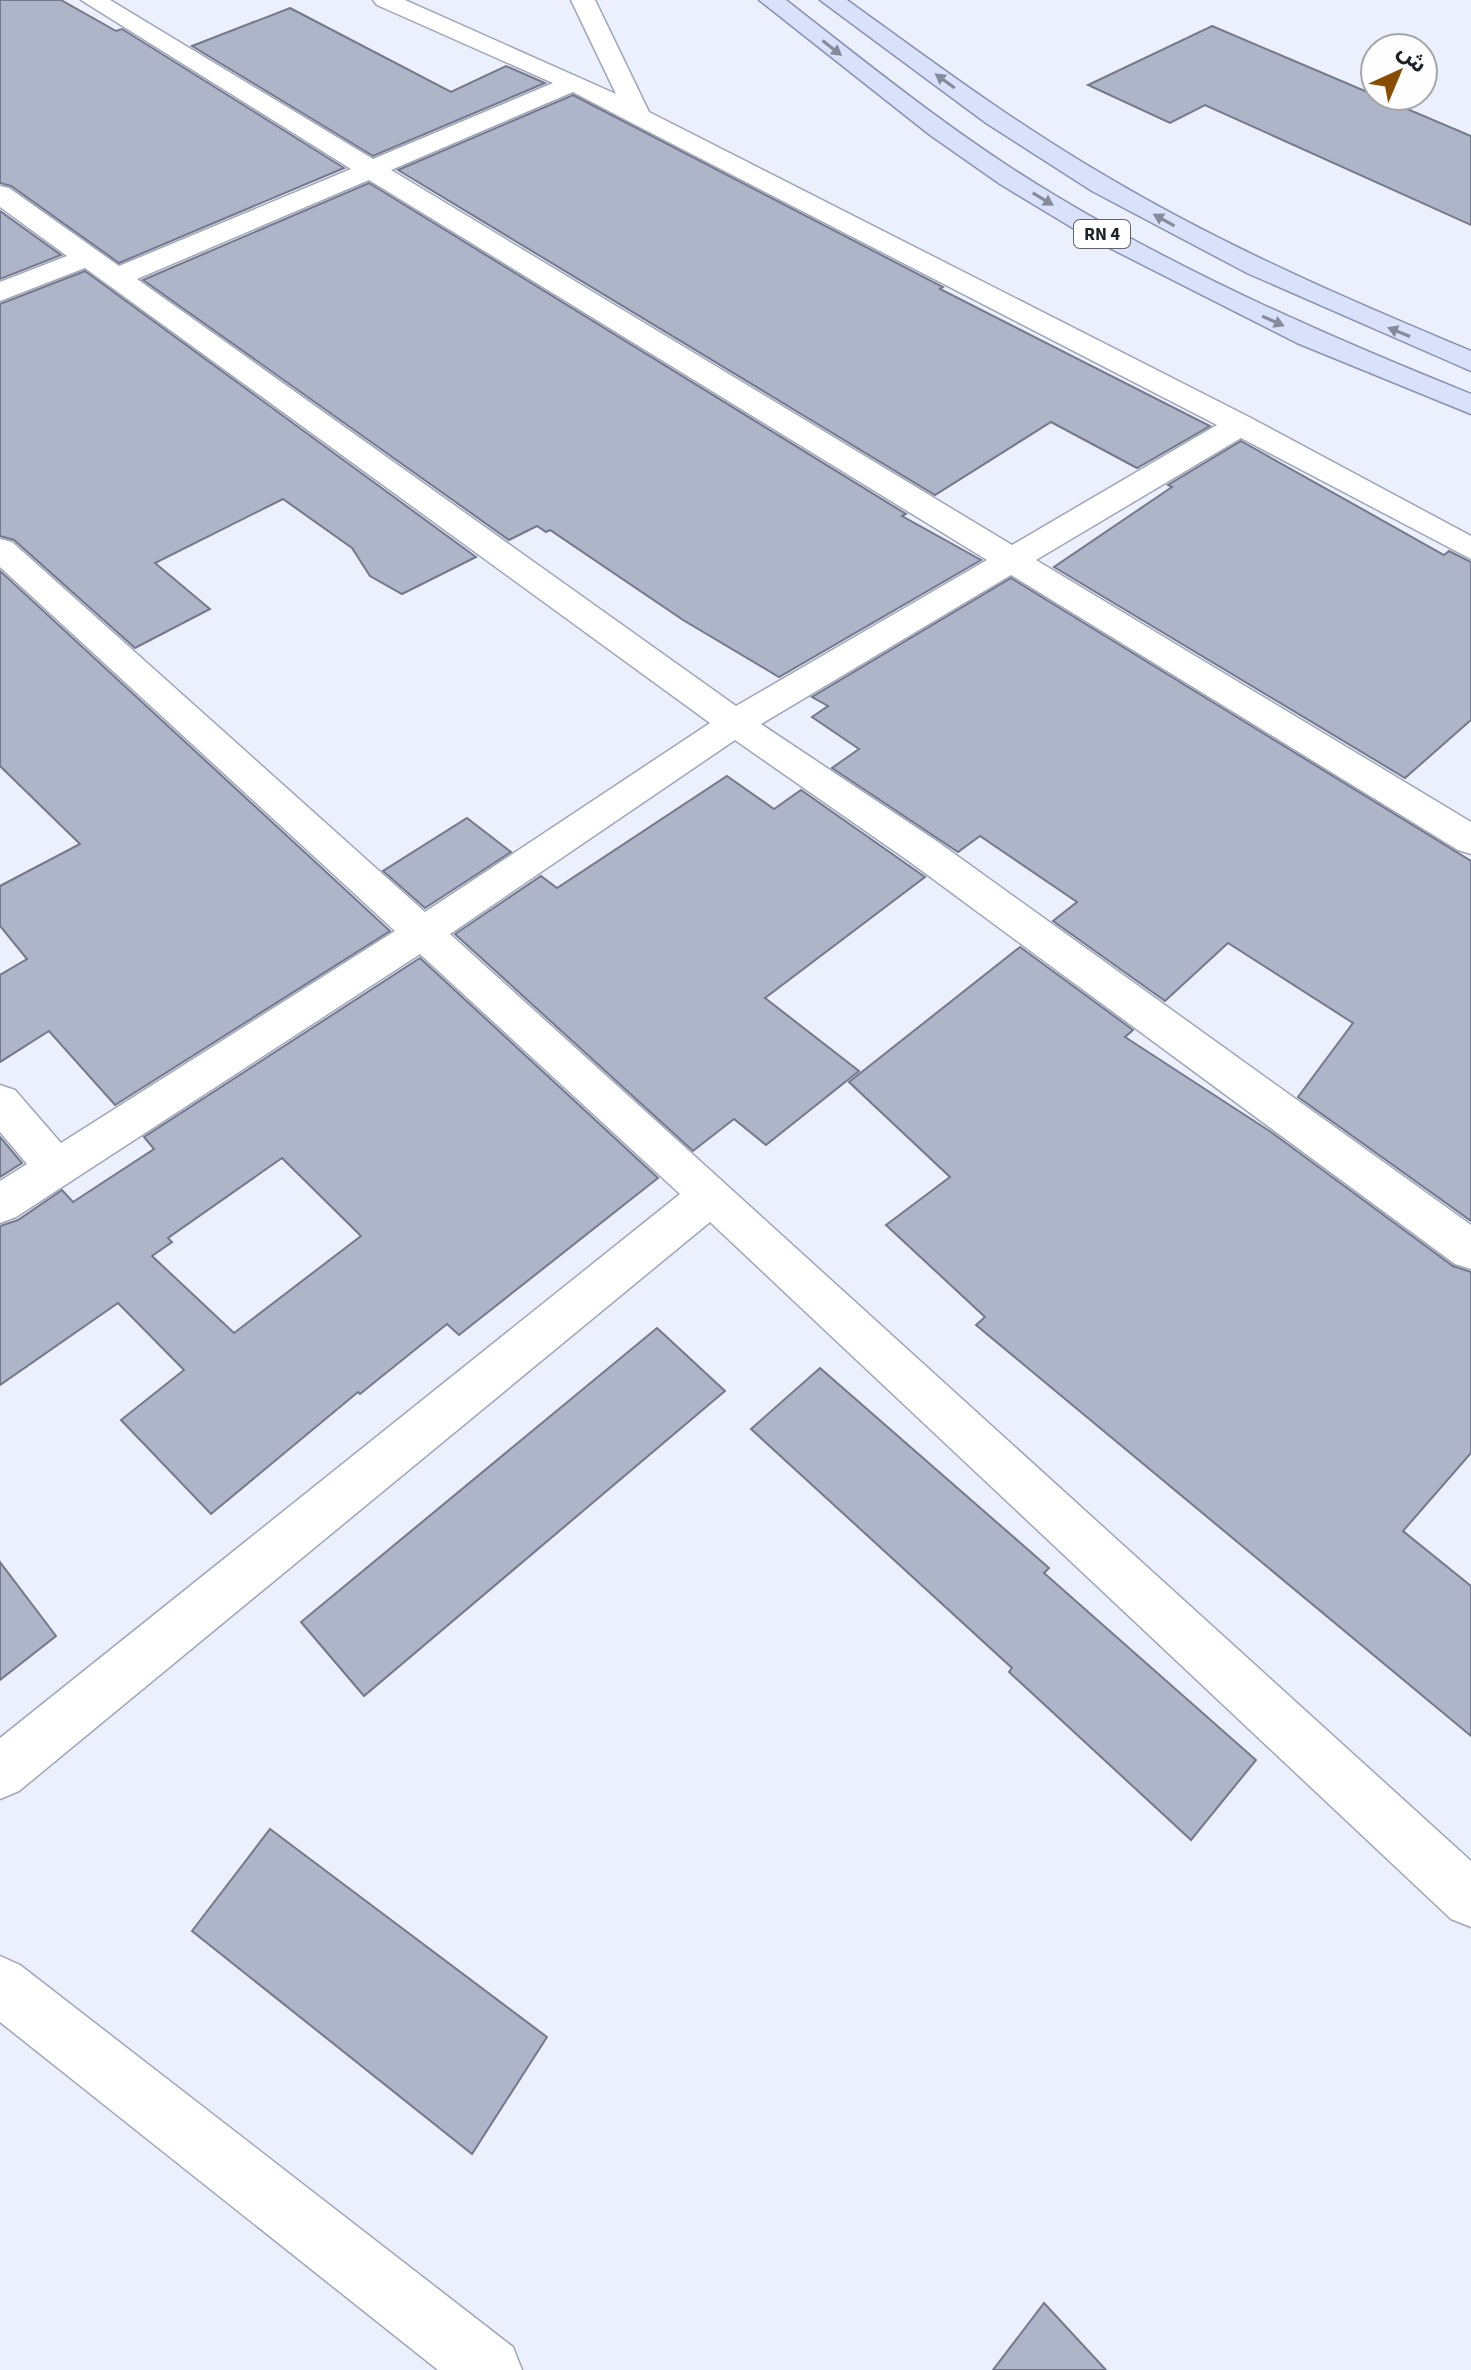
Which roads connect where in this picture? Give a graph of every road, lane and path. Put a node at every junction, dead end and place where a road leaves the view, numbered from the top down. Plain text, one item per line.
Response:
1 (93, 0) edge
2 (385, 0) edge
3 (583, 0) edge
4 (771, 0) edge
5 (832, 0) edge
6 (574, 83) junction
7 (639, 117) junction
8 (370, 169) junction
9 (0, 194) edge
10 (86, 258) junction
11 (116, 278) junction
12 (0, 292) edge
13 (1471, 362) edge
14 (1471, 405) edge
15 (1240, 425) junction
16 (0, 549) edge
17 (1471, 549) edge
18 (1009, 561) junction
19 (735, 723) junction
20 (1471, 840) edge
21 (424, 932) junction
22 (0, 1102) edge
23 (56, 1168) junction
24 (711, 1195) junction
25 (0, 1204) edge
26 (1471, 1250) edge
27 (0, 1772) edge
28 (1471, 1899) edge
29 (0, 1985) edge
30 (490, 2370) edge

1 - 8 street
2 - 6 street
3 - 7 street
4 -> 14 main road, RN 4
13 -> 5 main road, RN 4
6 - 7 street
6 - 8 street
7 - 15 street
8 - 11 street
8 - 18 street
9 - 10 street
10 - 11 street
10 - 12 street
11 - 19 street
15 - 17 street
15 - 18 street
16 - 21 street
18 - 19 street
18 - 20 street
19 - 21 street
19 - 26 street
21 - 23 street
21 - 24 street
22 - 23 street
23 - 25 street
24 - 27 street
24 - 28 street
29 - 30 street

